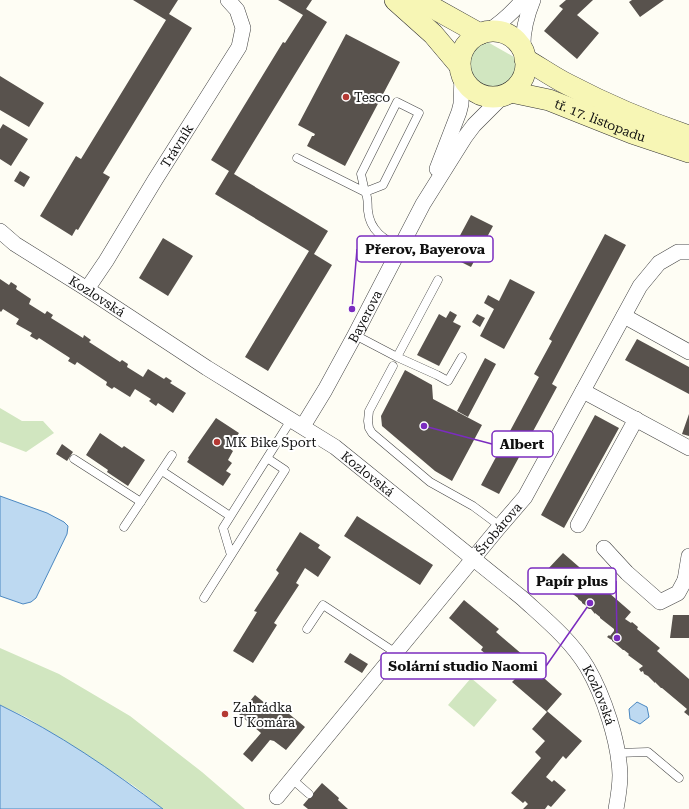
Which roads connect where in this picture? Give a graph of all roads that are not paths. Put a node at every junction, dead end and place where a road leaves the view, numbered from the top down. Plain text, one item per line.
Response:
1 (228, 0) edge
2 (395, 0) edge
3 (419, 0) edge
4 (523, 0) edge
5 (533, 0) edge
6 (483, 33) junction
7 (524, 55) junction
8 (461, 70) junction
9 (508, 94) junction
10 (689, 136) edge
11 (689, 152) edge
12 (297, 158) dead end
13 (365, 192) junction
14 (423, 204) junction
15 (0, 231) edge
16 (400, 248) junction
17 (689, 252) edge
18 (438, 280) dead end
19 (87, 289) junction
20 (624, 316) junction
21 (355, 335) junction
22 (689, 352) edge
23 (397, 357) junction
24 (462, 357) dead end
25 (393, 366) dead end
26 (583, 391) junction
27 (636, 419) junction
28 (297, 423) junction
29 (689, 448) edge
30 (172, 454) dead end
31 (267, 458) junction
32 (74, 459) dead end
33 (162, 471) junction
34 (141, 502) junction
35 (230, 516) junction
36 (578, 525) dead end
37 (500, 526) junction
38 (124, 527) dead end
39 (604, 548) dead end
40 (231, 555) junction
41 (689, 556) edge
42 (474, 559) junction
43 (687, 580) edge
44 (204, 598) dead end
45 (307, 629) dead end
46 (396, 653) junction
47 (617, 753) junction
48 (679, 778) dead end
49 (292, 779) junction
50 (309, 794) dead end
51 (277, 797) dead end
52 (616, 809) edge

1 - 19 street, Trávník
2 - 8 main road, tř. 17. listopadu
3 - 6 main road, tř. 17. listopadu
4 - 6 street
5 - 7 street
6 - 7 main road, tř. 17. listopadu
6 - 8 main road
7 - 9 main road
7 - 10 main road, tř. 17. listopadu
8 - 9 main road, tř. 17. listopadu
8 - 14 street, Bayerova
9 - 11 main road, tř. 17. listopadu
9 - 14 street, Bayerova
12 - 13 lane
13 - 13 lane
13 - 16 lane
14 - 16 street, Bayerova
15 - 19 street, Kozlovská
16 - 21 street, Bayerova
17 - 20 street, Šrobárova
18 - 23 lane
19 - 28 street, Kozlovská
20 - 22 street
20 - 26 street, Šrobárova
21 - 23 lane
21 - 28 street, Bayerova
23 - 24 lane
25 - 37 lane
26 - 27 street
26 - 37 street, Šrobárova
27 - 29 street
27 - 36 street
28 - 31 lane
28 - 42 street, Kozlovská
30 - 33 lane
31 - 35 lane
31 - 40 lane
32 - 34 lane
33 - 34 lane
33 - 35 lane
34 - 38 lane
35 - 40 lane
37 - 42 street, Šrobárova
39 - 43 street
40 - 44 lane
41 - 43 street
42 - 46 street, Šrobárova
42 - 47 street, Kozlovská
45 - 46 lane
46 - 49 street, Šrobárova
47 - 48 lane
47 - 52 street, Kozlovská
49 - 50 lane
49 - 51 street, Šrobárova

